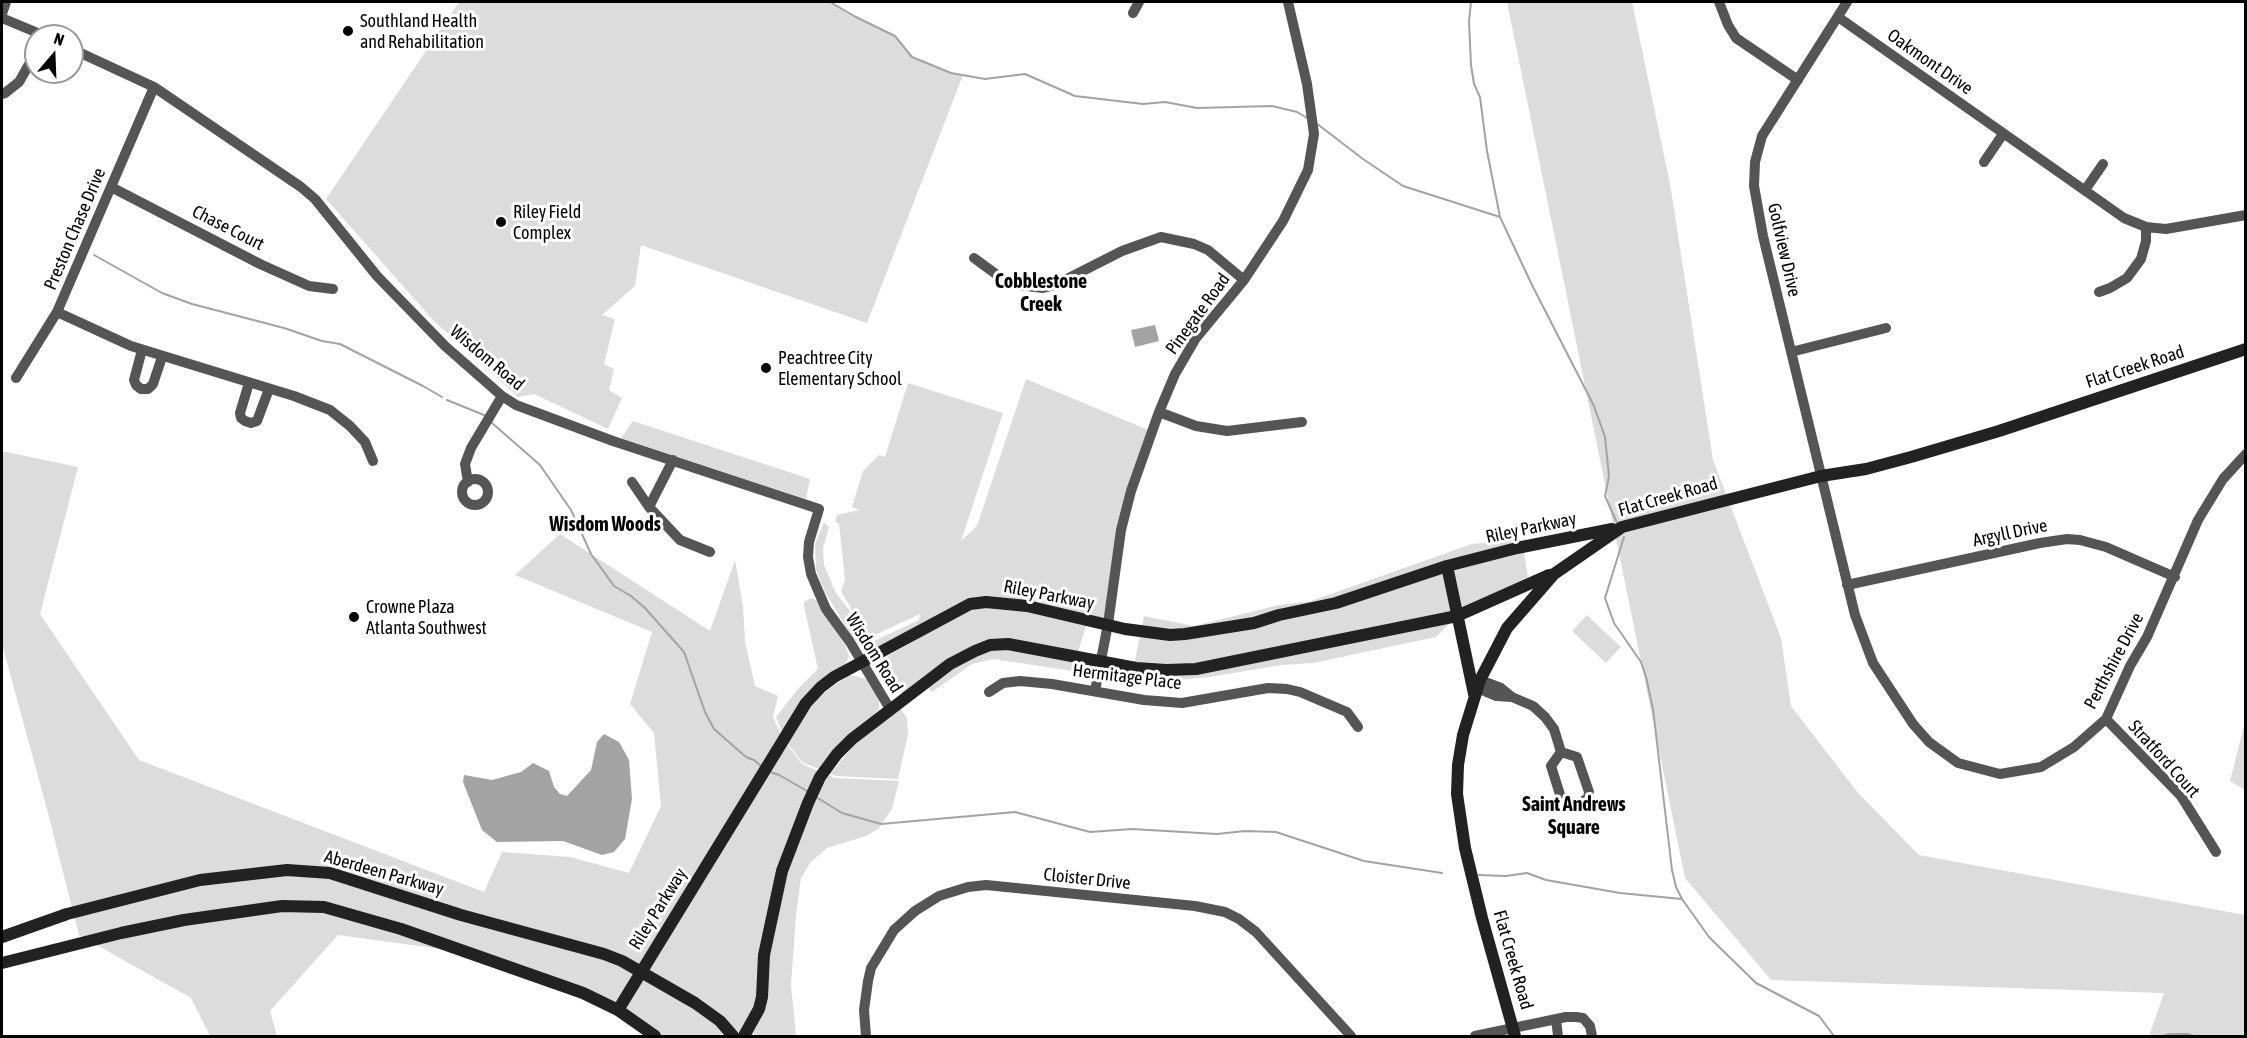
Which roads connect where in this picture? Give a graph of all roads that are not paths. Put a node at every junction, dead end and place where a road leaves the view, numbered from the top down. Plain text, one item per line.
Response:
1 (6, 2) edge
2 (1139, 2) edge
3 (1288, 2) edge
4 (1719, 2) edge
5 (1847, 2) edge
6 (1133, 13) dead end
7 (2, 14) edge
8 (1838, 16) junction
9 (2, 18) edge
10 (24, 27) edge
11 (84, 55) edge
12 (24, 74) edge
13 (1798, 80) junction
14 (154, 87) junction
15 (2, 94) edge
16 (2004, 134) junction
17 (1984, 162) dead end
18 (2103, 164) dead end
19 (111, 187) junction
20 (2085, 190) junction
21 (2246, 215) edge
22 (2146, 227) junction
23 (974, 258) dead end
24 (1244, 280) junction
25 (333, 290) dead end
26 (2099, 292) dead end
27 (57, 312) junction
28 (1886, 328) dead end
29 (2246, 349) edge
30 (142, 350) junction
31 (1791, 352) junction
32 (162, 357) junction
33 (16, 378) dead end
34 (249, 383) junction
35 (269, 389) junction
36 (502, 396) junction
37 (1159, 412) junction
38 (1302, 422) dead end
39 (2246, 454) edge
40 (673, 460) junction
41 (373, 461) dead end
42 (1821, 476) junction
43 (468, 482) dead end
44 (632, 482) dead end
45 (649, 507) junction
46 (1834, 525) joint
47 (1622, 527) junction
48 (710, 552) dead end
49 (1447, 566) junction
50 (1554, 574) junction
51 (2175, 577) junction
52 (1847, 585) junction
53 (1457, 616) junction
54 (1108, 624) junction
55 (861, 662) junction
56 (1100, 662) junction
57 (1477, 688) junction
58 (1095, 691) junction
59 (989, 692) dead end
60 (890, 709) junction
61 (2106, 719) junction
62 (1358, 727) dead end
63 (1561, 752) junction
64 (2216, 852) dead end
65 (2, 937) edge
66 (2, 963) edge
67 (640, 971) junction
68 (618, 1010) junction
69 (1556, 1019) junction
70 (1514, 1032) edge
71 (655, 1036) edge
72 (733, 1036) edge
73 (744, 1036) edge
74 (866, 1036) edge
75 (1351, 1036) edge
76 (1475, 1036) edge
77 (1558, 1036) edge
78 (1592, 1036) edge

1 - 7 street
2 - 6 street
3 - 24 street, Pinegate Road
4 - 13 street
5 - 8 street, Golfview Drive
8 - 13 street, Golfview Drive
8 - 16 street, Oakmont Drive
9 - 10 street
11 - 14 street, Wisdom Road
12 - 15 street
13 - 31 street, Golfview Drive
14 - 19 street, Preston Chase Drive
14 - 36 street, Wisdom Road
16 - 17 street
16 - 20 street, Oakmont Drive
18 - 20 street
19 - 25 street, Chase Court
19 - 27 street, Preston Chase Drive
20 - 22 street, Oakmont Drive
21 - 22 street, Oakmont Drive
22 - 26 street
23 - 24 street
24 - 37 street, Pinegate Road
27 - 30 street
27 - 33 street, Preston Chase Drive
28 - 31 street
29 - 42 street, Flat Creek Road
30 - 32 street
30 - 32 street
31 - 42 street, Golfview Drive
32 - 34 street
34 - 35 street
34 - 35 street
35 - 41 street
36 - 40 street, Wisdom Road
36 - 43 street
37 - 38 street
37 - 54 street, Pinegate Road
39 - 51 street, Perthshire Drive
40 - 45 street
40 - 55 street, Wisdom Road
42 - 46 street, Golfview Drive
42 - 47 street, Flat Creek Road
44 - 45 street
45 - 48 street
46 - 52 street, Perthshire Drive
47 - 49 street, Riley Parkway
47 - 50 street, Flat Creek Road
49 - 53 street
49 - 54 street, Riley Parkway
50 - 53 street
50 - 57 street, Flat Creek Road
51 - 52 street, Argyll Drive
51 - 61 street, Perthshire Drive
52 - 61 street, Perthshire Drive
53 - 56 street
53 - 57 street
54 - 55 street, Riley Parkway
54 - 56 street, Pinegate Road
55 - 60 street, Wisdom Road
55 - 67 street, Riley Parkway
56 - 58 street, Pinegate Road
56 - 60 street
57 - 63 street
57 - 70 street, Flat Creek Road
58 - 59 street, Hermitage Place
58 - 62 street, Hermitage Place
60 - 73 street
61 - 64 street, Stratford Court
63 - 63 street
65 - 67 street, Aberdeen Parkway
66 - 68 street
67 - 68 street, Riley Parkway
67 - 72 street, Aberdeen Parkway
68 - 71 street
69 - 70 street
69 - 77 street
69 - 78 street
70 - 76 street
74 - 75 street, Cloister Drive

